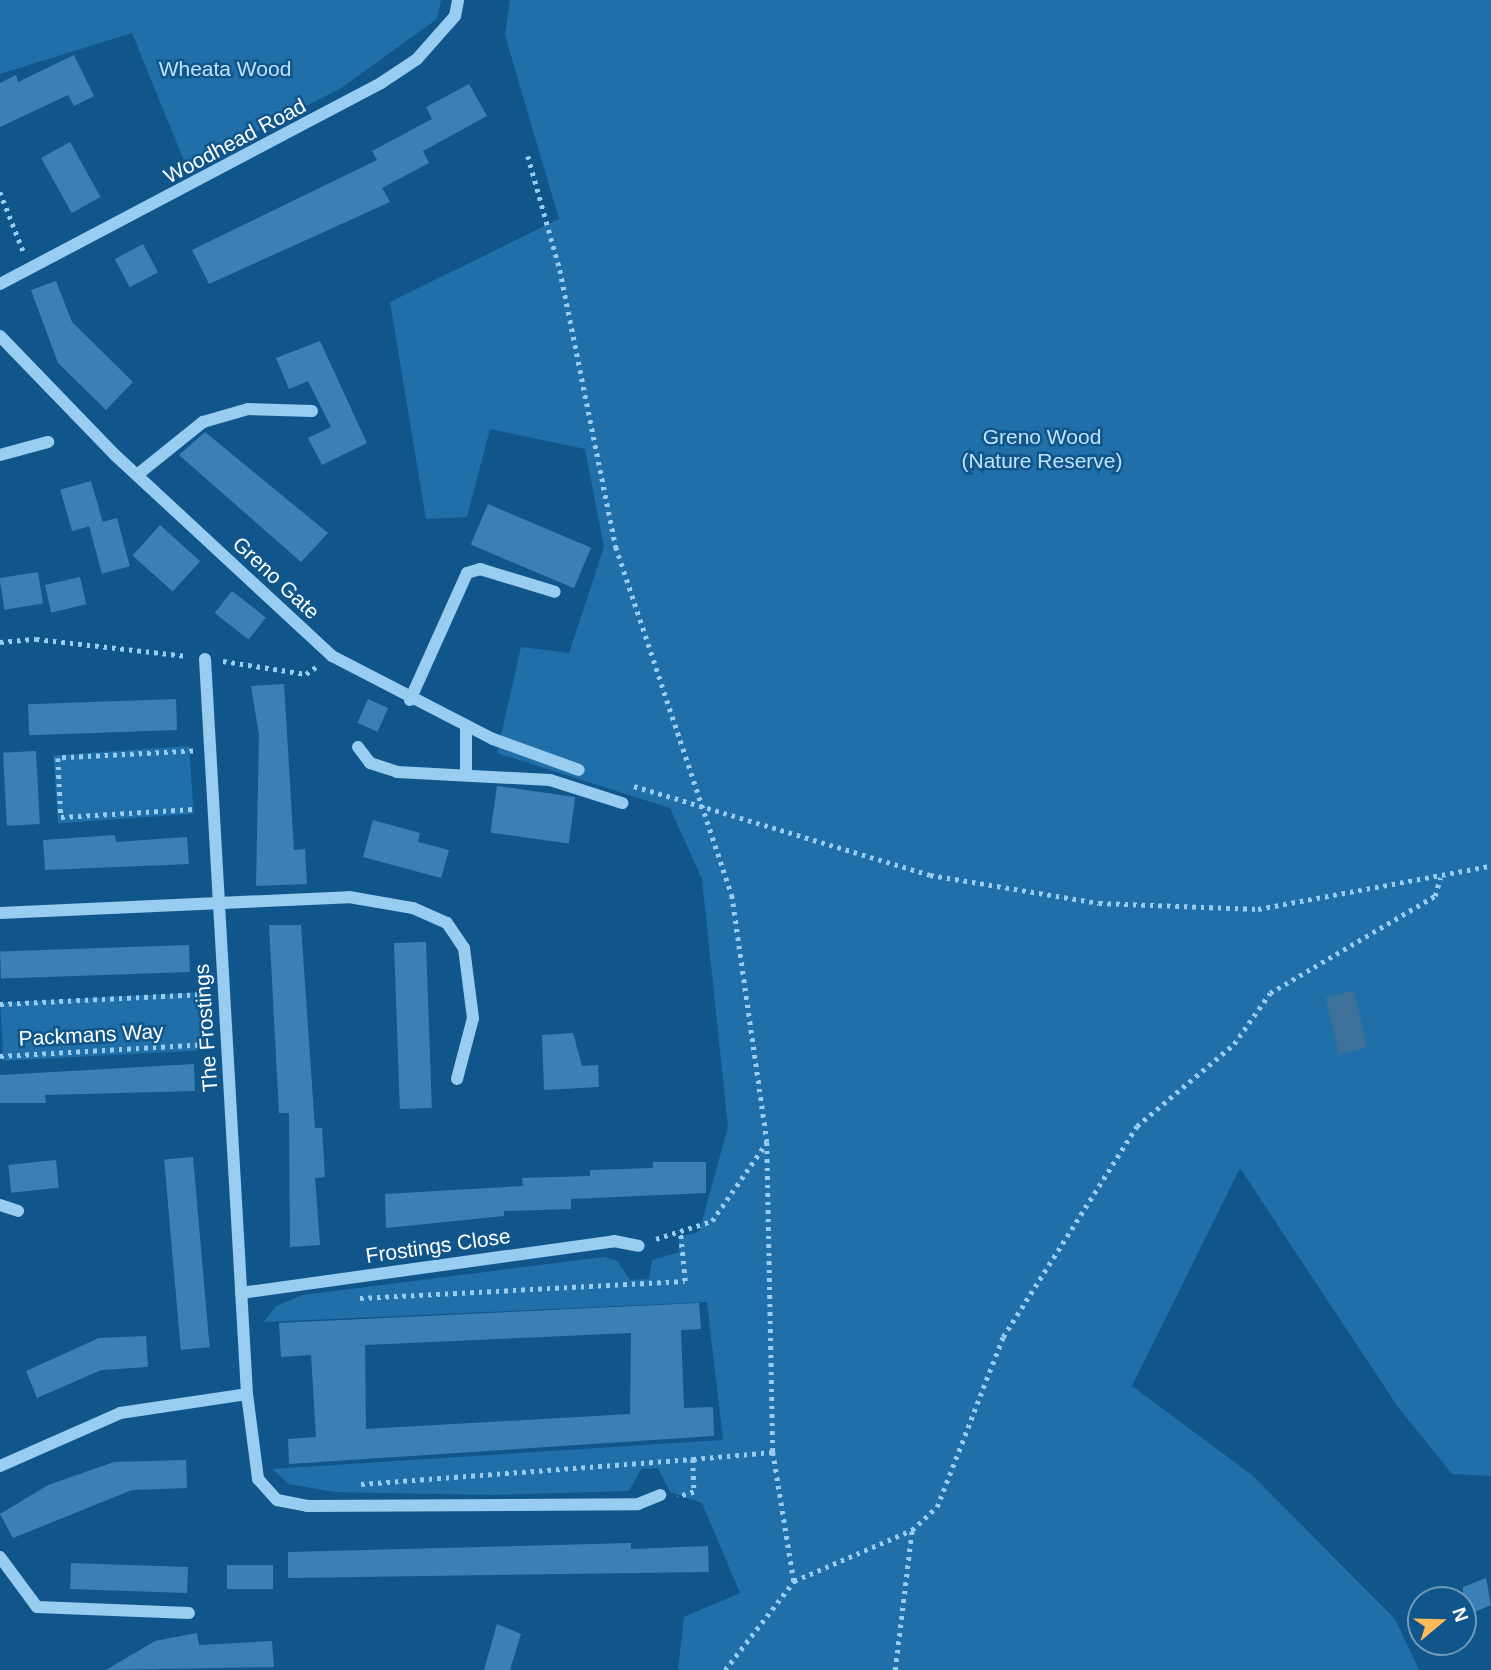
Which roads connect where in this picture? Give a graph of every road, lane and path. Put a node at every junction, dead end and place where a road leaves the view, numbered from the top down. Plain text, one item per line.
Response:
1 (458, 0) edge
2 (528, 156) dead end
3 (0, 192) edge
4 (30, 268) junction
5 (0, 284) edge
6 (0, 336) edge
7 (312, 411) dead end
8 (48, 442) dead end
9 (0, 455) edge
10 (136, 475) junction
11 (555, 592) dead end
12 (0, 642) edge
13 (332, 656) junction
14 (205, 659) junction
15 (410, 700) junction
16 (466, 727) junction
17 (358, 747) dead end
18 (209, 750) junction
19 (579, 769) dead end
20 (466, 775) junction
21 (628, 785) dead end
22 (622, 803) dead end
23 (212, 808) junction
24 (702, 808) junction
25 (1491, 866) edge
26 (1440, 878) junction
27 (217, 905) junction
28 (0, 913) edge
29 (222, 993) junction
30 (0, 1004) edge
31 (226, 1043) junction
32 (0, 1056) edge
33 (457, 1079) dead end
34 (767, 1142) junction
35 (0, 1205) edge
36 (18, 1211) dead end
37 (680, 1230) junction
38 (639, 1246) joint
39 (241, 1293) junction
40 (346, 1299) dead end
41 (247, 1394) junction
42 (773, 1452) junction
43 (693, 1459) junction
44 (0, 1466) edge
45 (349, 1485) dead end
46 (660, 1494) joint
47 (912, 1530) junction
48 (0, 1557) edge
49 (794, 1581) junction
50 (189, 1613) dead end
51 (725, 1670) edge
52 (895, 1670) edge

1 - 4 street, Woodhead Road
2 - 24 path
3 - 4 path
4 - 5 street, Woodhead Road
6 - 10 street, Greno Gate
7 - 10 street
8 - 9 street
10 - 13 street, Greno Gate
11 - 15 street
12 - 14 path
13 - 14 path
13 - 15 street, Greno Gate
14 - 18 street, The Frostings
15 - 16 street, Greno Gate
16 - 19 street, Greno Gate
16 - 20 street
17 - 20 street
18 - 23 street, The Frostings
18 - 23 path
20 - 22 street
21 - 24 path
23 - 27 street, The Frostings
24 - 26 path
24 - 34 path
25 - 26 path
26 - 47 path
27 - 28 street
27 - 29 street, The Frostings
27 - 33 street
29 - 30 path, Packmans Way
29 - 31 street, The Frostings
31 - 32 path, Packmans Way
31 - 39 street, The Frostings
34 - 37 path
34 - 42 path
35 - 36 street
37 - 38 path
37 - 40 path
38 - 39 street, Frostings Close
39 - 41 street, The Frostings
41 - 44 street
41 - 46 street, The Frostings
42 - 43 path
42 - 49 path
43 - 45 path
43 - 46 path
47 - 49 path
47 - 52 path
48 - 50 street
49 - 51 path

